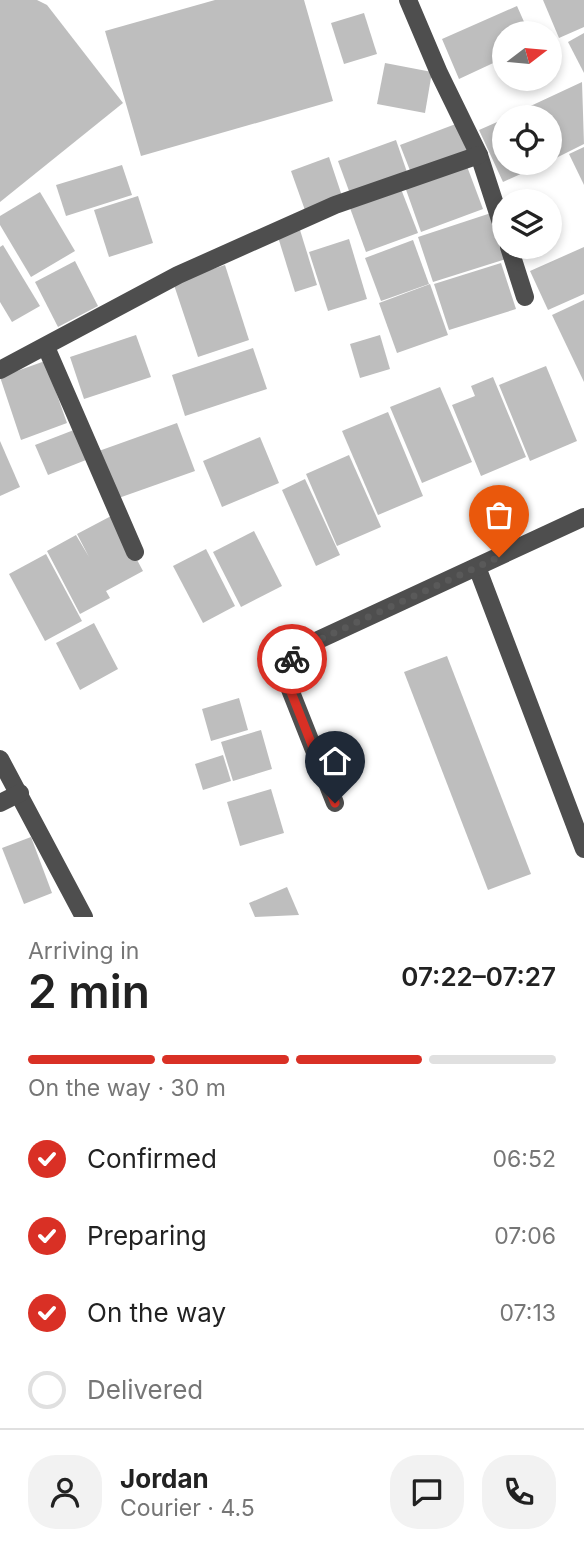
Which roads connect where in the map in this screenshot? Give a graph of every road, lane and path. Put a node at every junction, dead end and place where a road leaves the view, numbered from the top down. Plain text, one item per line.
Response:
1 (408, 0) edge
2 (479, 155) junction
3 (492, 195) edge
4 (513, 259) edge
5 (525, 297) dead end
6 (46, 347) junction
7 (0, 370) edge
8 (584, 517) edge
9 (135, 552) dead end
10 (477, 567) junction
11 (0, 759) edge
12 (20, 793) junction
13 (0, 803) edge
14 (335, 803) dead end
15 (584, 849) edge
16 (83, 917) edge

1 - 2 street
2 - 3 street
2 - 6 street
4 - 5 street
6 - 7 street
6 - 9 street
8 - 10 street
10 - 14 street
10 - 15 street
11 - 12 street
12 - 13 street
12 - 16 street

